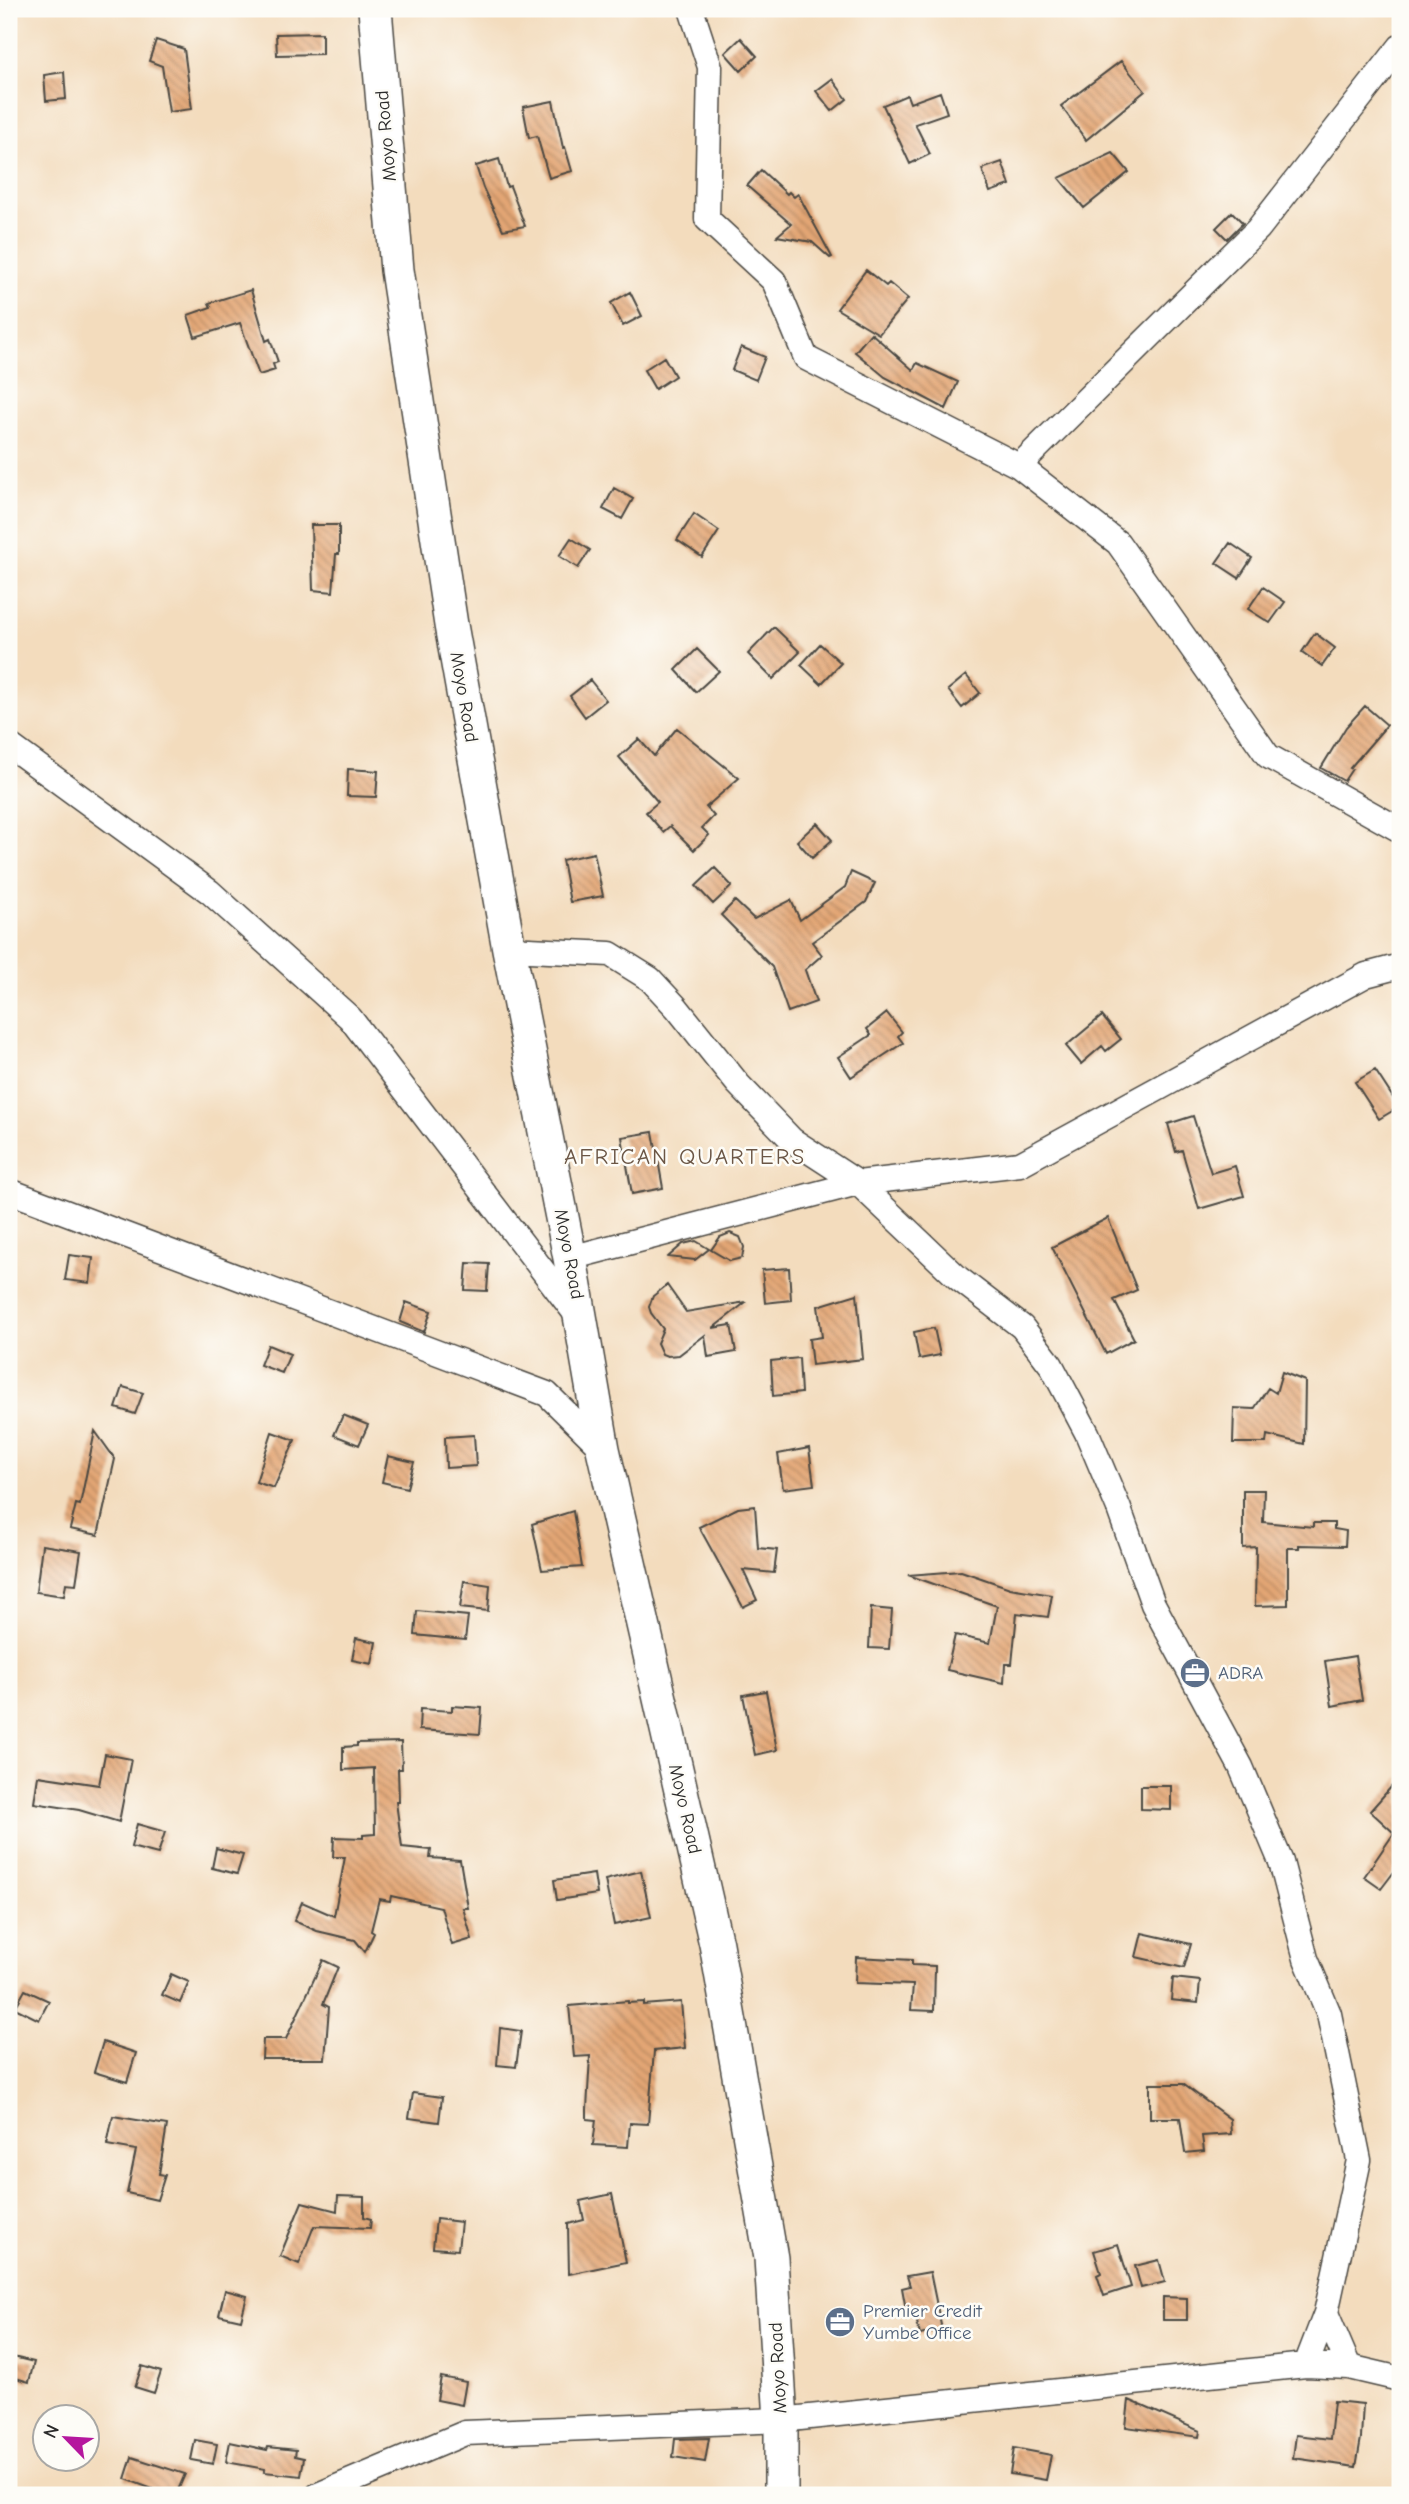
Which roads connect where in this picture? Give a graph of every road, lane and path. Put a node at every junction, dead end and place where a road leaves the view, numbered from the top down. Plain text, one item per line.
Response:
1 (375, 9) edge
2 (691, 9) edge
3 (1400, 47) edge
4 (1019, 466) junction
5 (9, 745) edge
6 (1400, 830) edge
7 (509, 949) junction
8 (1400, 966) edge
9 (858, 1183) junction
10 (9, 1191) edge
11 (570, 1258) junction
12 (582, 1321) junction
13 (603, 1449) junction
14 (1326, 2313) junction
15 (1306, 2365) junction
16 (1349, 2367) junction
17 (1400, 2379) edge
18 (781, 2420) junction
19 (318, 2495) edge
20 (781, 2495) edge

1 - 7 main road, Moyo Road
2 - 4 street
3 - 4 street
4 - 6 street
5 - 12 street
7 - 9 street
7 - 11 main road, Moyo Road
8 - 9 street
9 - 11 street
9 - 14 street
10 - 13 street
11 - 12 main road, Moyo Road
12 - 13 main road, Moyo Road
13 - 18 main road, Moyo Road
14 - 15 street
14 - 16 street
15 - 16 street
15 - 18 street
16 - 17 street
18 - 19 street
18 - 20 main road, Moyo Road

